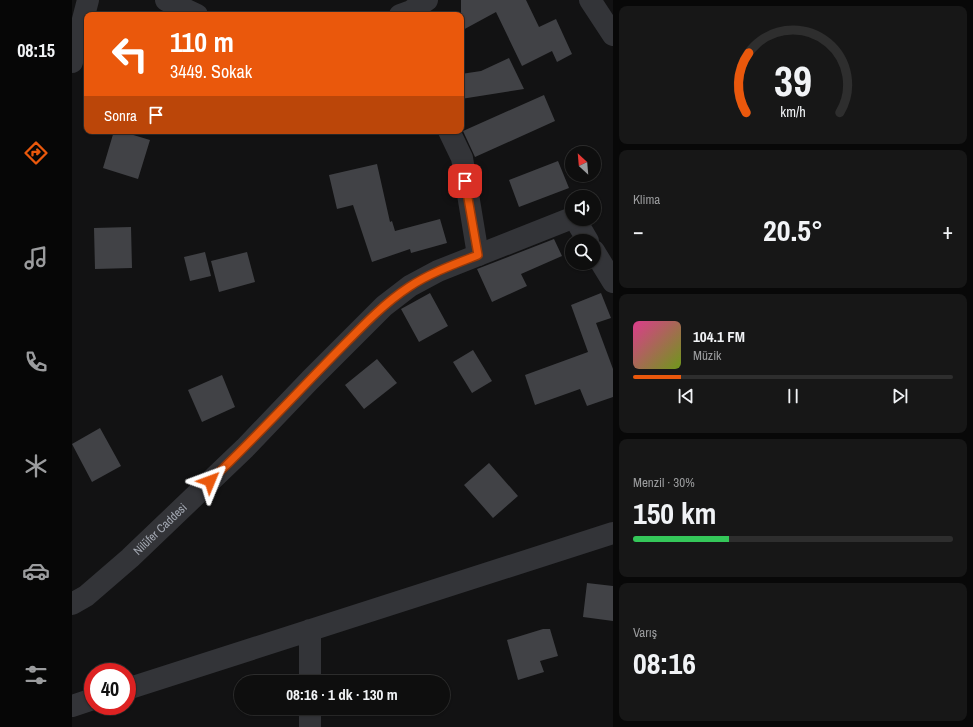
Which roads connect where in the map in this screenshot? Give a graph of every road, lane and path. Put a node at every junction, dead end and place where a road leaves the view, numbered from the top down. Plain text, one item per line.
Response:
1 (88, 0) edge
2 (166, 0) edge
3 (590, 0) edge
4 (85, 12) edge
5 (191, 12) edge
6 (84, 16) edge
7 (613, 34) edge
8 (72, 62) edge
9 (450, 134) edge
10 (565, 221) edge
11 (478, 255) junction
12 (601, 262) edge
13 (613, 282) edge
14 (613, 533) edge
15 (72, 604) edge
16 (310, 630) junction
17 (310, 675) edge
18 (136, 685) edge
19 (84, 702) edge
20 (72, 706) edge
21 (310, 715) edge
22 (310, 727) edge

1 - 4 street
2 - 5 street
3 - 7 street
6 - 8 street
9 - 11 street
10 - 11 street, Nilüfer Caddesi
11 - 15 street, Nilüfer Caddesi
12 - 13 street
14 - 16 street
16 - 17 street
16 - 18 street
19 - 20 street
21 - 22 street

